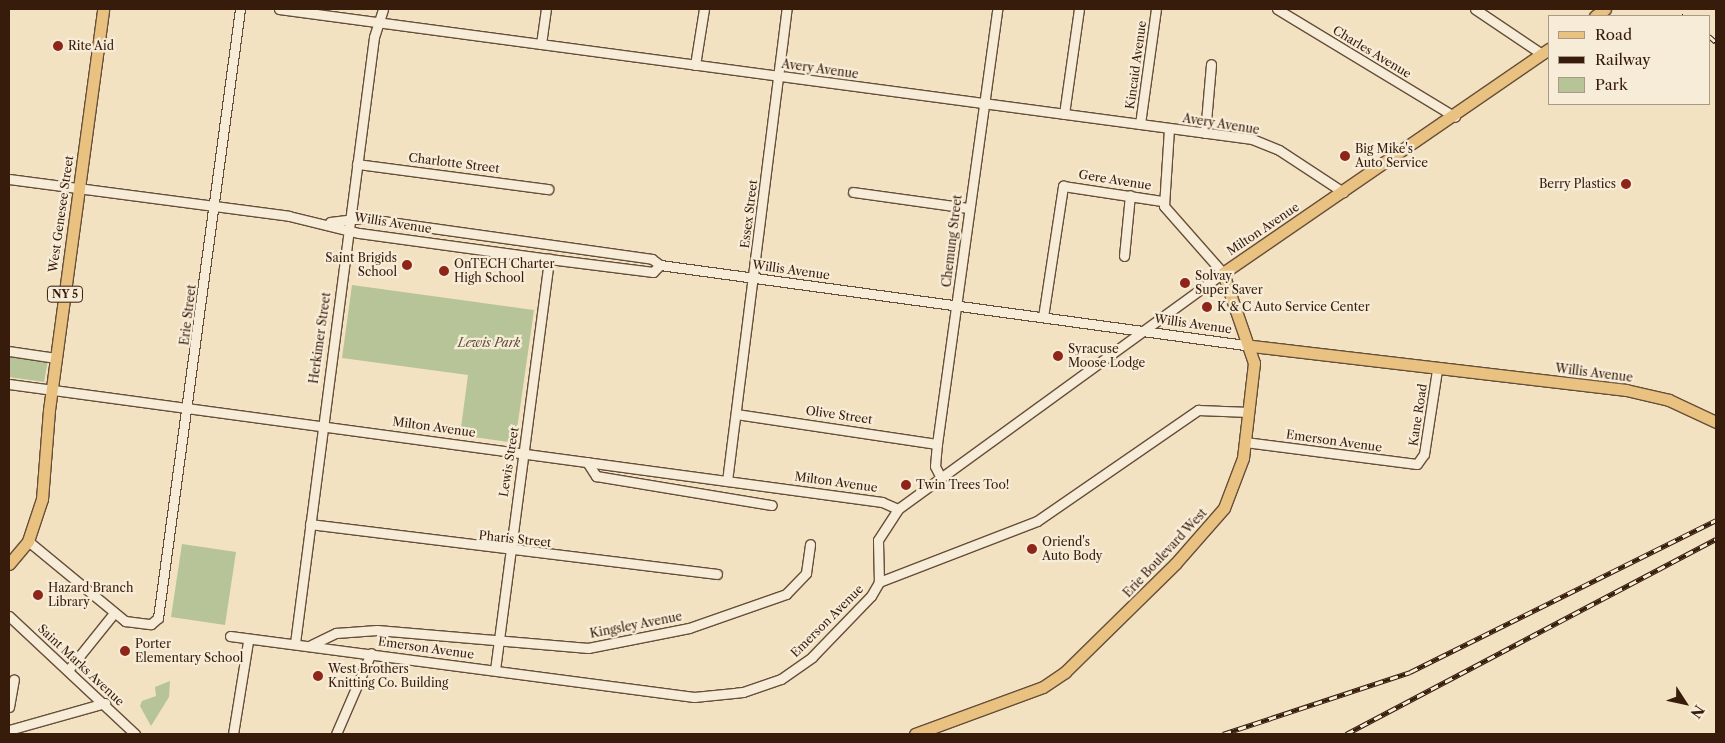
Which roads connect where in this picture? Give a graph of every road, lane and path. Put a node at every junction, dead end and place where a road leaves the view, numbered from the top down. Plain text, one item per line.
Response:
1 (103, 9) edge
2 (240, 9) edge
3 (280, 9) edge
4 (383, 9) edge
5 (546, 9) edge
6 (704, 9) edge
7 (787, 9) edge
8 (997, 9) edge
9 (1079, 9) edge
10 (1156, 9) edge
11 (1277, 9) edge
12 (1474, 9) edge
13 (378, 22) junction
14 (541, 44) junction
15 (1545, 52) edge
16 (1212, 64) dead end
17 (696, 65) junction
18 (778, 76) junction
19 (984, 103) junction
20 (1064, 114) junction
21 (1455, 117) junction
22 (1140, 124) junction
23 (1168, 128) junction
24 (1205, 133) junction
25 (357, 164) junction
26 (9, 178) edge
27 (79, 188) junction
28 (548, 189) dead end
29 (853, 192) dead end
30 (1343, 192) junction
31 (1130, 195) junction
32 (1162, 200) junction
33 (214, 206) junction
34 (969, 208) junction
35 (350, 217) junction
36 (330, 222) junction
37 (348, 230) junction
38 (1124, 256) dead end
39 (550, 258) junction
40 (660, 266) junction
41 (1223, 273) junction
42 (753, 278) junction
43 (956, 306) junction
44 (1043, 317) junction
45 (1144, 331) junction
46 (1252, 346) junction
47 (9, 351) edge
48 (56, 358) junction
49 (1437, 370) junction
50 (9, 384) edge
51 (52, 389) junction
52 (188, 408) junction
53 (1249, 412) junction
54 (736, 414) junction
55 (1716, 422) edge
56 (321, 426) junction
57 (1245, 442) junction
58 (938, 444) junction
59 (523, 453) junction
60 (587, 462) junction
61 (1420, 463) joint
62 (940, 476) junction
63 (727, 481) junction
64 (772, 505) dead end
65 (898, 509) junction
66 (310, 524) junction
67 (28, 541) junction
68 (810, 544) dead end
69 (508, 551) junction
70 (9, 564) edge
71 (717, 574) dead end
72 (879, 582) junction
73 (114, 613) junction
74 (9, 616) edge
75 (230, 636) dead end
76 (248, 640) junction
77 (498, 641) junction
78 (295, 643) junction
79 (310, 644) junction
80 (371, 653) junction
81 (69, 669) junction
82 (494, 670) junction
83 (14, 679) dead end
84 (105, 703) junction
85 (9, 706) edge
86 (9, 730) edge
87 (135, 734) edge
88 (233, 734) edge
89 (336, 734) edge
90 (914, 734) edge

1 - 27 main road, West Genesee Street / NY 5
2 - 33 street, Erie Street
3 - 13 street, Avery Avenue
4 - 13 street, Herkimer Street
5 - 14 street
6 - 17 street
7 - 18 street, Essex Street
8 - 19 street, Chemung Street
9 - 20 street
10 - 22 street, Kincaid Avenue
11 - 21 street, Charles Avenue
12 - 15 street
13 - 14 street, Avery Avenue
13 - 25 street, Herkimer Street
14 - 17 street, Avery Avenue
15 - 21 main road, Milton Avenue
16 - 24 street
17 - 18 street, Avery Avenue
18 - 19 street, Avery Avenue
18 - 42 street, Essex Street
19 - 20 street, Avery Avenue
19 - 34 street, Chemung Street
20 - 22 street, Avery Avenue
21 - 30 main road, Milton Avenue
22 - 23 street, Avery Avenue
23 - 24 street, Avery Avenue
23 - 32 street, Gere Avenue
24 - 30 street, Avery Avenue
25 - 28 street, Charlotte Street
25 - 35 street, Herkimer Street
26 - 27 street, Willis Avenue
27 - 33 street, Willis Avenue
27 - 48 main road, West Genesee Street / NY 5
29 - 34 street
30 - 41 main road, Milton Avenue
31 - 32 street, Gere Avenue
31 - 38 street
31 - 44 street, Gere Avenue
32 - 41 street
33 - 36 street, Willis Avenue
33 - 52 street, Erie Street
34 - 43 street, Chemung Street
35 - 36 street, Willis Avenue
35 - 37 street, Herkimer Street
35 - 40 street, Willis Avenue
36 - 37 street, Willis Avenue
37 - 39 street, Willis Avenue
37 - 56 street, Herkimer Street
39 - 40 street, Willis Avenue
39 - 59 street, Lewis Street
40 - 42 street, Willis Avenue
41 - 45 street, Milton Avenue
41 - 46 main road, Erie Boulevard West
42 - 43 street, Willis Avenue
42 - 54 street, Essex Street
43 - 44 street, Willis Avenue
43 - 58 street, Chemung Street
44 - 45 street, Willis Avenue
45 - 46 street, Willis Avenue
45 - 62 street, Milton Avenue
46 - 49 main road, Willis Avenue
46 - 53 main road, Erie Boulevard West
47 - 48 street
48 - 51 main road, West Genesee Street / NY 5
49 - 55 main road, Willis Avenue
49 - 61 street, Kane Road
50 - 51 street, Milton Avenue
51 - 52 street, Milton Avenue
51 - 67 main road, West Genesee Street / NY 5
52 - 56 street, Milton Avenue
52 - 73 street, Erie Street
53 - 57 main road, Erie Boulevard West
53 - 72 street, Emerson Avenue
54 - 58 street, Olive Street
54 - 63 street, Essex Street
56 - 59 street, Milton Avenue
56 - 66 street, Herkimer Street
57 - 61 street, Emerson Avenue
57 - 90 main road, Erie Boulevard West
58 - 62 street, Chemung Street
59 - 60 street, Milton Avenue
59 - 69 street, Lewis Street
60 - 63 street, Milton Avenue
60 - 64 street
62 - 65 street, Milton Avenue
63 - 65 street, Milton Avenue
65 - 72 street
66 - 69 street, Pharis Street
66 - 78 street, Herkimer Street
67 - 70 main road, West Genesee Street / NY 5
67 - 73 street
68 - 77 street, Kingsley Avenue
69 - 71 street, Pharis Street
69 - 77 street, Lewis Street
72 - 82 street, Emerson Avenue
73 - 81 street
74 - 81 street, Saint Marks Avenue
75 - 76 street, Emerson Avenue
76 - 78 street, Emerson Avenue
76 - 88 street
77 - 79 street, Kingsley Avenue
77 - 82 street, Lewis Street
78 - 79 street, Emerson Avenue
79 - 80 street, Emerson Avenue
80 - 82 street, Emerson Avenue
80 - 89 street
81 - 84 street, Saint Marks Avenue
83 - 85 street
84 - 86 street
84 - 87 street, Saint Marks Avenue

